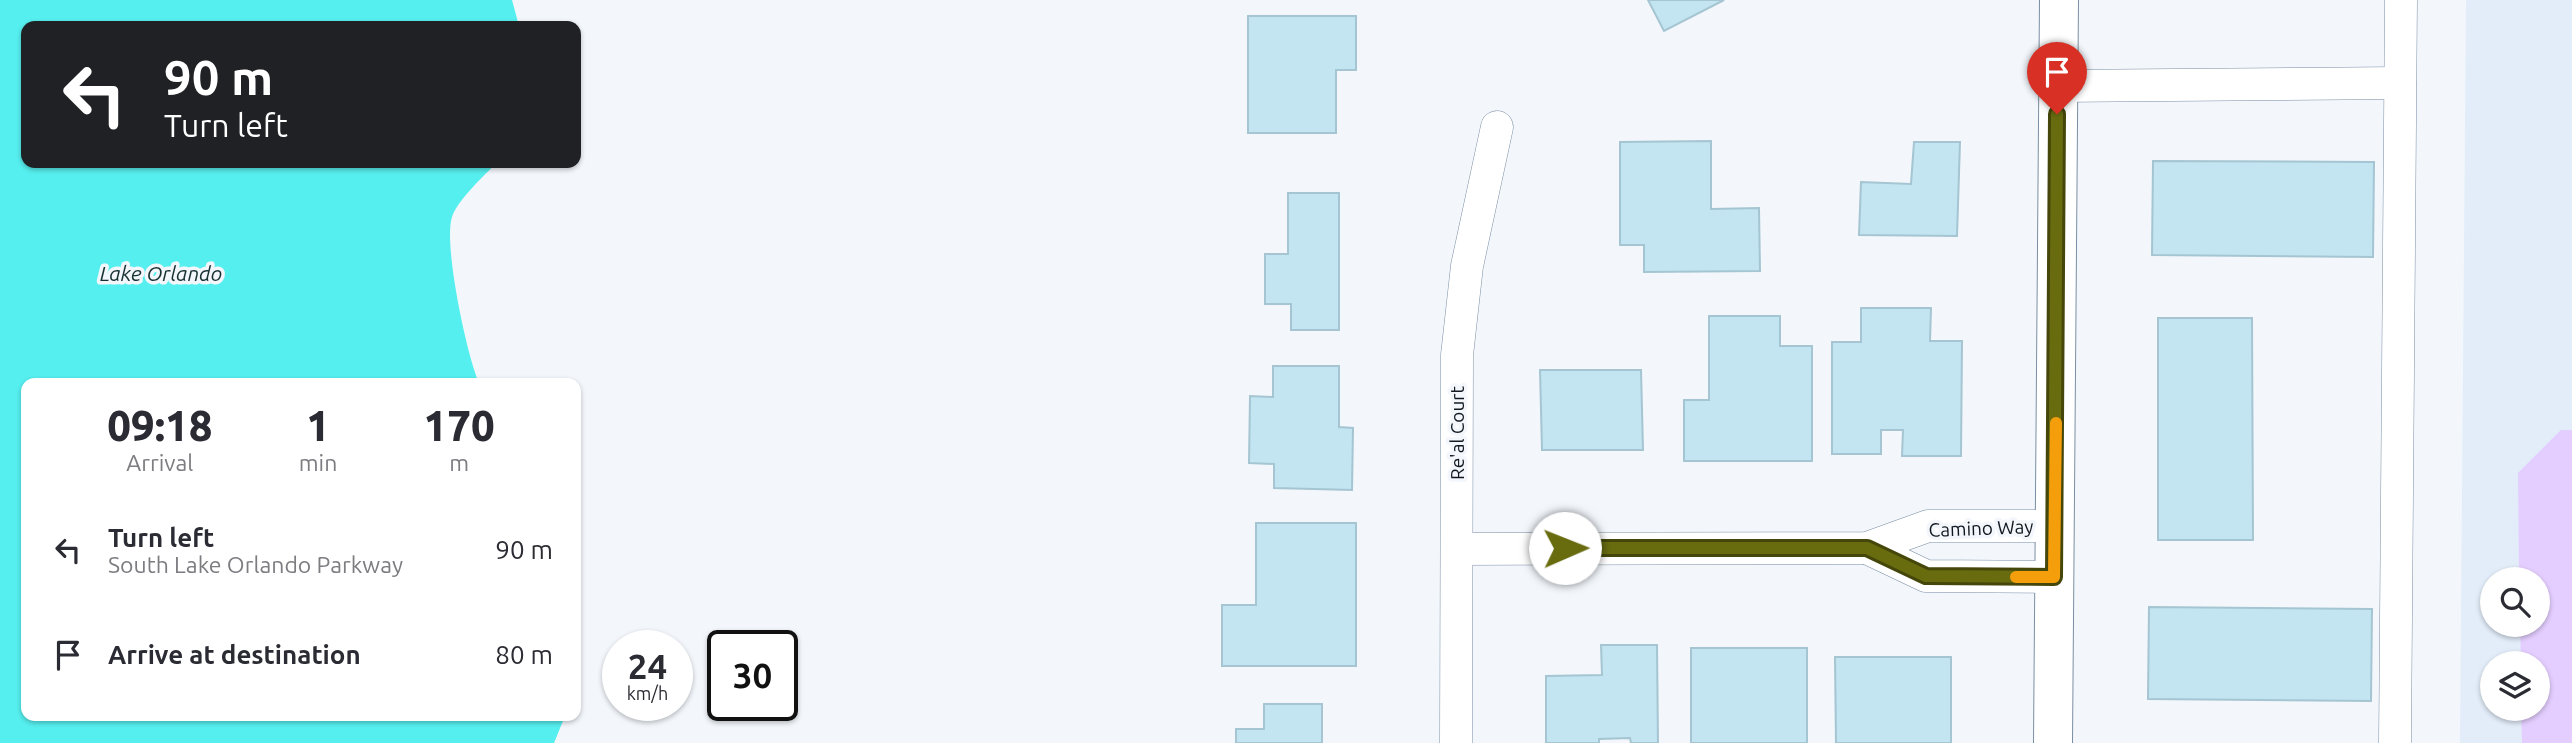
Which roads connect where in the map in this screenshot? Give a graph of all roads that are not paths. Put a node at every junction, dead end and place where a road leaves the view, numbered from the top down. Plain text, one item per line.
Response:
1 (2059, 0) edge
2 (2401, 0) edge
3 (2400, 83) junction
4 (2057, 86) junction
5 (1497, 127) dead end
6 (2056, 526) junction
7 (1867, 548) junction
8 (1458, 549) junction
9 (2054, 577) junction
10 (1456, 743) edge
11 (2053, 743) edge
12 (2395, 743) edge

1 - 4 street
2 - 3 street
3 - 4 street
3 - 12 street
4 - 6 street
5 - 8 street, Re'al Court
6 - 7 street, Camino Way
6 - 9 street
7 - 8 street, Camino Way
7 - 9 street, Camino Way
8 - 10 street, Re'al Court
9 - 11 street

